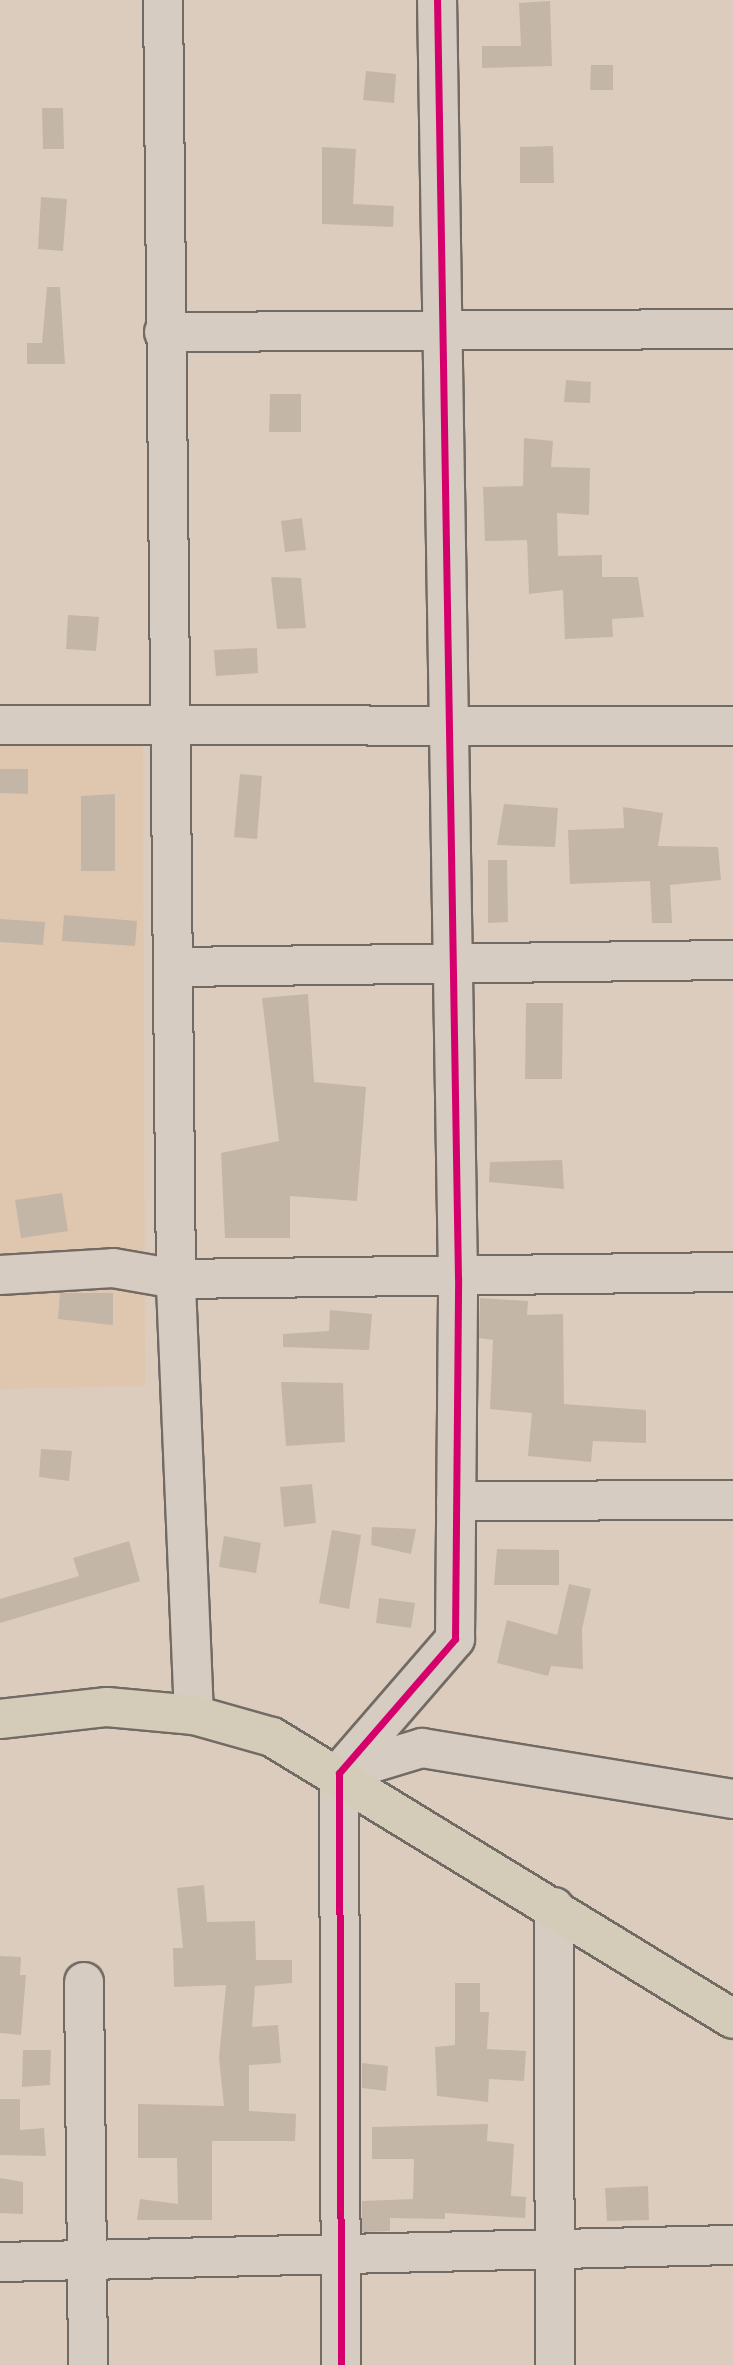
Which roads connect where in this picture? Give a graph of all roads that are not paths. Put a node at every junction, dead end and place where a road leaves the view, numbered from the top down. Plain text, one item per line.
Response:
1 (163, 0) edge
2 (436, 0) edge
3 (446, 327) junction
4 (733, 329) edge
5 (164, 332) junction
6 (172, 724) junction
7 (0, 725) edge
8 (733, 726) edge
9 (448, 727) junction
10 (733, 960) edge
11 (452, 964) junction
12 (174, 967) junction
13 (733, 1272) edge
14 (0, 1275) edge
15 (458, 1278) junction
16 (176, 1279) junction
17 (733, 1500) edge
18 (456, 1501) junction
19 (194, 1715) junction
20 (0, 1720) edge
21 (339, 1773) junction
22 (733, 1799) edge
23 (554, 1907) junction
24 (84, 1982) dead end
25 (733, 2019) edge
26 (733, 2245) edge
27 (554, 2249) junction
28 (340, 2255) junction
29 (87, 2261) junction
30 (0, 2262) edge
31 (88, 2365) edge
32 (341, 2365) edge
33 (555, 2365) edge

1 - 5 street
2 - 3 street
3 - 4 street
3 - 5 street
3 - 9 street
5 - 6 street
6 - 7 street
6 - 9 street
6 - 12 street
8 - 9 street
9 - 11 street
10 - 11 street
11 - 12 street
11 - 15 street
12 - 16 street
13 - 15 street
14 - 16 street
15 - 16 street
15 - 18 street
16 - 19 street
17 - 18 street
18 - 21 street
19 - 20 main road
19 - 21 main road
21 - 22 street
21 - 23 main road
21 - 28 street
23 - 25 main road
23 - 27 street
24 - 29 street
26 - 27 street
27 - 28 street
27 - 33 street
28 - 29 street
28 - 32 street
29 - 30 street
29 - 31 street

